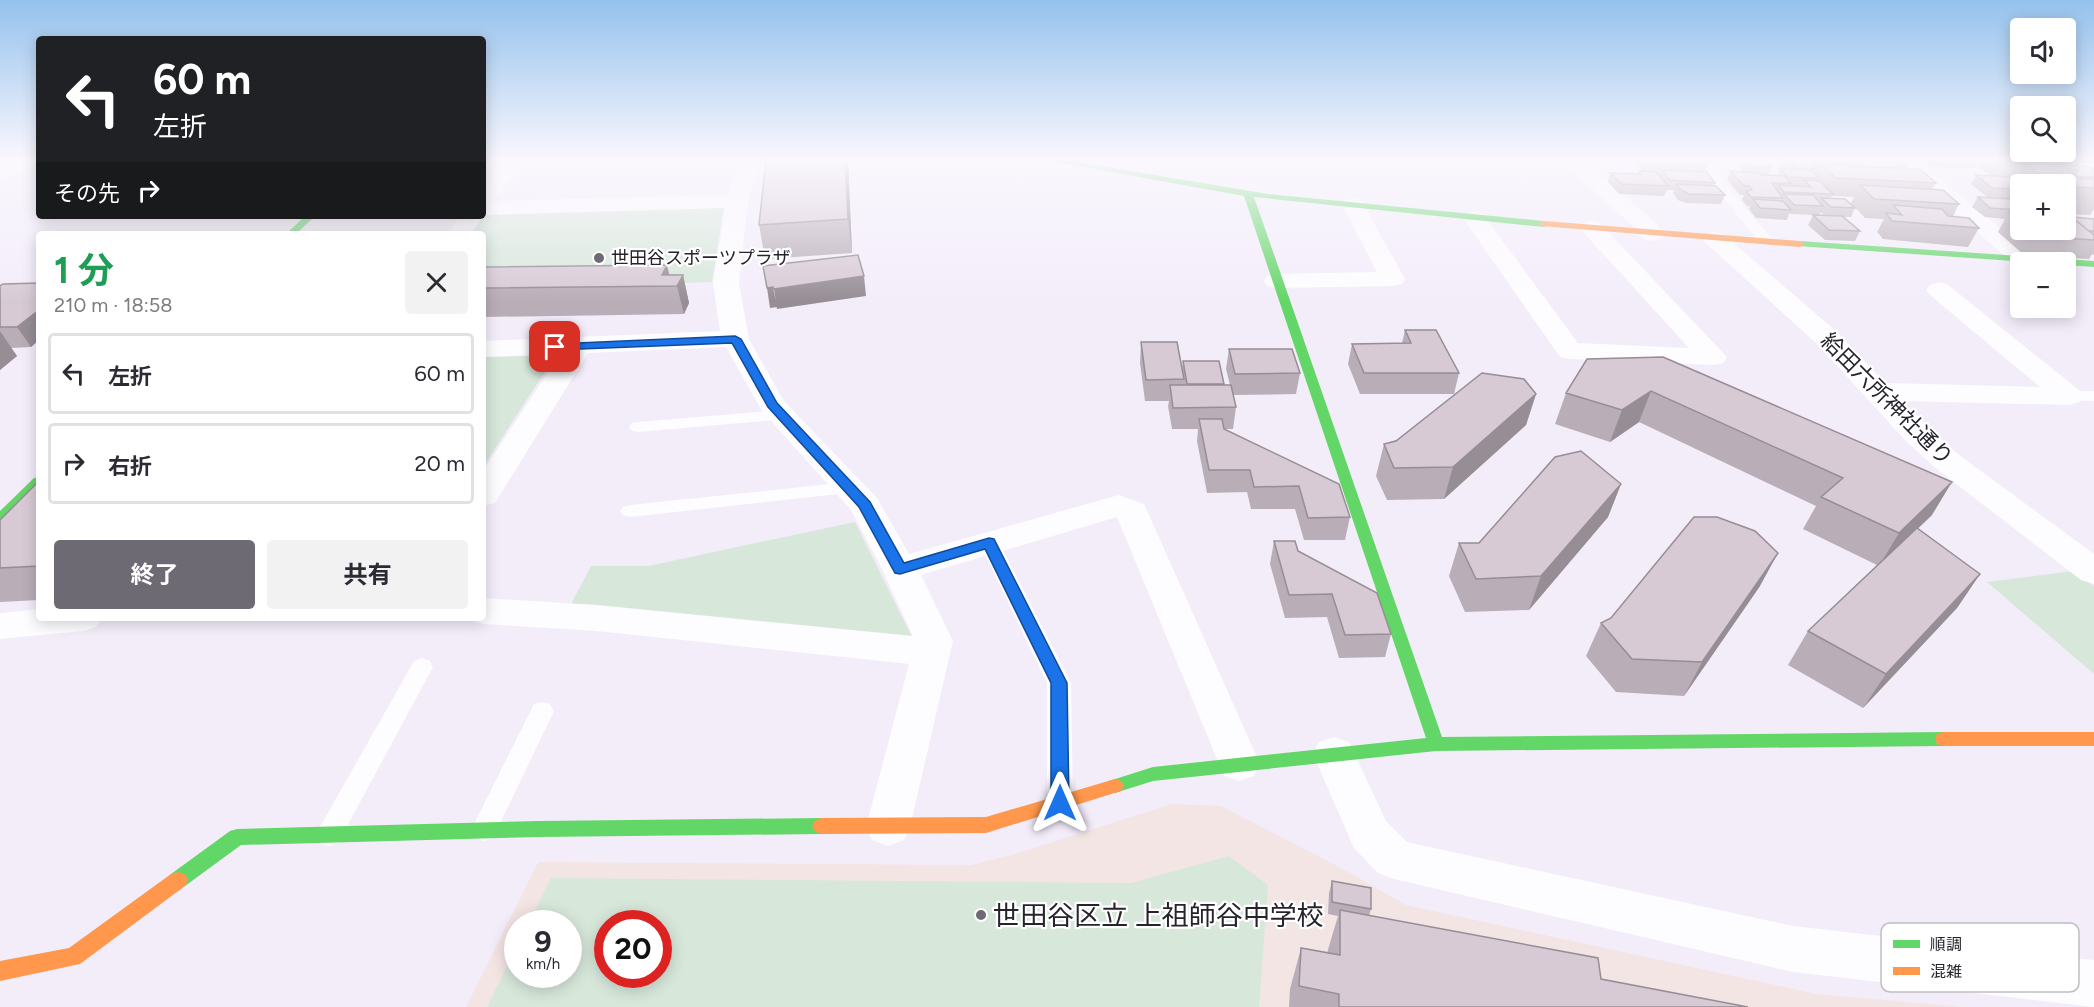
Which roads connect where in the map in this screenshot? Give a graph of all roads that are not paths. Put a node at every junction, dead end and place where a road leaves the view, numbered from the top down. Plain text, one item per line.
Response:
1 (520, 207) edge
2 (736, 207) edge
3 (1252, 207) edge
4 (1354, 207) edge
5 (1372, 207) edge
6 (1624, 207) edge
7 (1737, 207) edge
8 (1960, 207) edge
9 (486, 208) edge
10 (1474, 218) junction
11 (307, 219) edge
12 (1592, 228) junction
13 (294, 231) edge
14 (1651, 234) junction
15 (1715, 239) junction
16 (1766, 242) junction
17 (2015, 252) edge
18 (2010, 257) edge
19 (2076, 263) edge
20 (2092, 265) edge
21 (1276, 280) junction
22 (1939, 290) dead end
23 (735, 339) junction
24 (579, 346) junction
25 (486, 349) edge
26 (1879, 392) junction
27 (2082, 396) edge
28 (782, 415) junction
29 (638, 427) dead end
30 (36, 484) edge
31 (849, 488) junction
32 (486, 491) edge
33 (630, 511) dead end
34 (0, 519) edge
35 (989, 543) junction
36 (900, 569) junction
37 (2094, 572) edge
38 (486, 611) edge
39 (52, 621) edge
40 (0, 626) edge
41 (932, 652) junction
42 (422, 667) dead end
43 (542, 711) dead end
44 (2094, 739) edge
45 (1436, 744) junction
46 (1334, 754) junction
47 (1239, 764) junction
48 (1060, 803) junction
49 (888, 827) junction
50 (484, 830) junction
51 (329, 835) junction
52 (1881, 959) edge
53 (0, 970) edge
54 (2079, 982) edge
55 (2094, 984) edge

1 - 9 street
2 - 23 street
3 - 21 street
4 - 21 street
5 - 10 street
6 - 14 street
7 - 16 lane
8 - 17 street
10 - 12 street
10 - 12 street
11 - 13 street
12 - 14 street
14 - 15 street
15 - 16 street
15 - 26 street, 給田六所神社通り
16 - 18 street
19 - 20 street
21 - 45 street
22 - 27 street
23 - 24 street
23 - 28 street
24 - 25 street
24 - 32 street
26 - 27 street
26 - 37 street, 給田六所神社通り
28 - 29 lane
28 - 31 street
30 - 34 street
31 - 33 lane
31 - 36 street
35 - 36 street
35 - 47 street
35 - 48 lane
36 - 41 street
38 - 41 street
39 - 40 street
41 - 49 street
42 - 51 lane
43 - 50 lane
44 - 45 street
45 - 46 street
46 - 47 street
46 - 52 street
47 - 48 street
48 - 49 street
49 - 50 street
50 - 51 street
51 - 53 street
54 - 55 street

